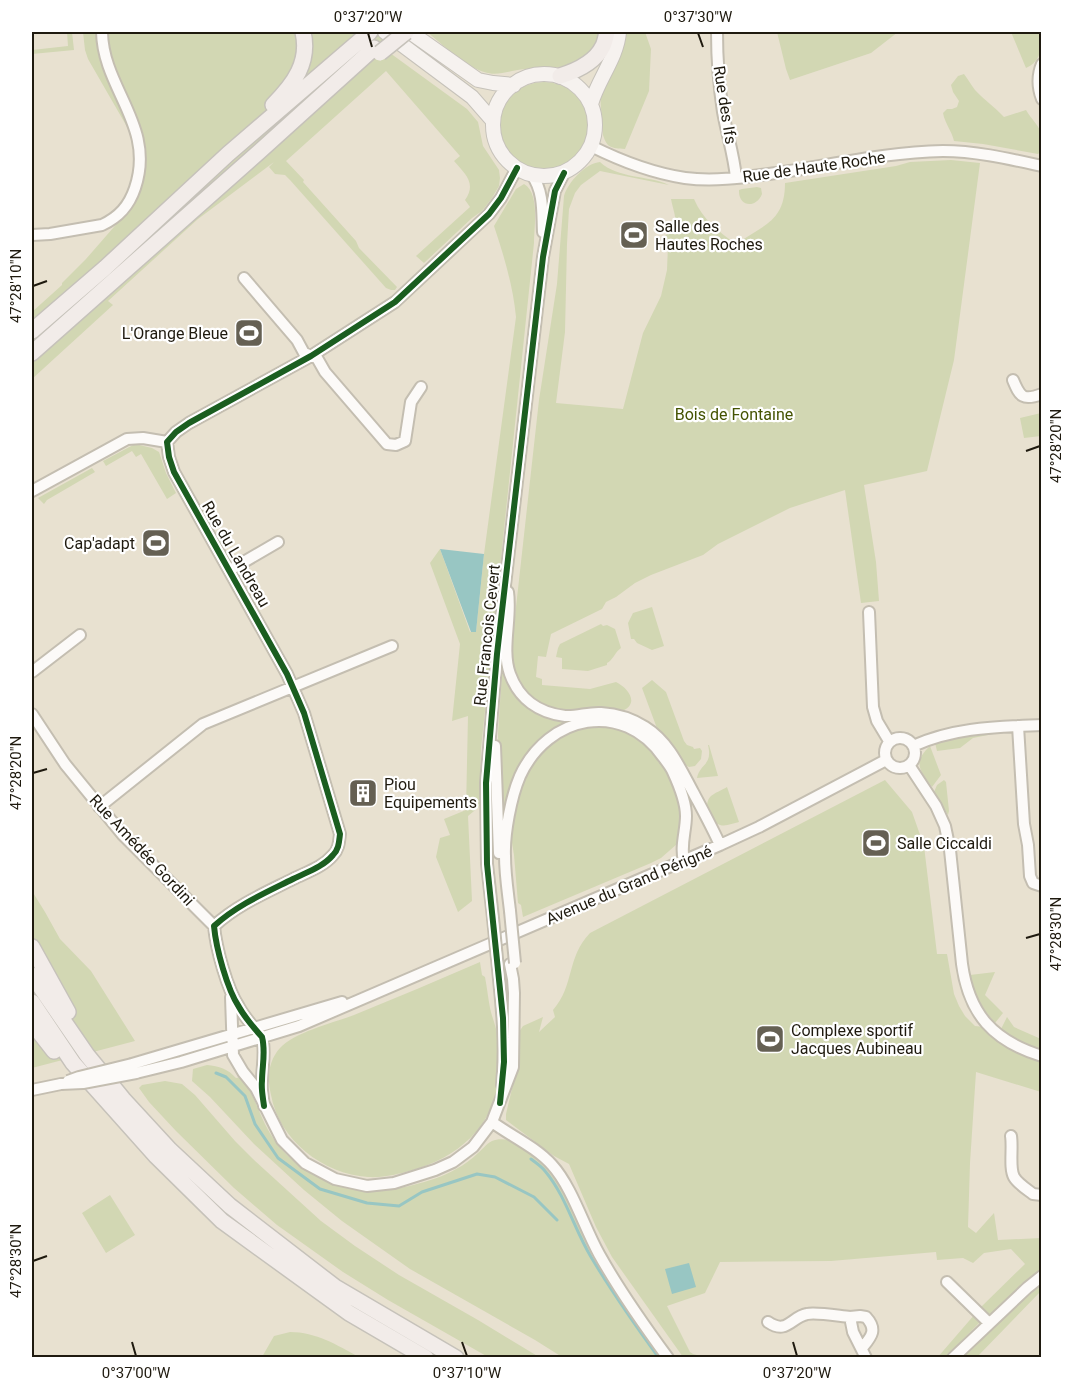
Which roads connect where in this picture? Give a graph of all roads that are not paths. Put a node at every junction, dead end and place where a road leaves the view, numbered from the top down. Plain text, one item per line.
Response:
1 (102, 32) edge
2 (303, 32) edge
3 (385, 32) edge
4 (392, 32) edge
5 (408, 32) edge
6 (607, 32) edge
7 (619, 32) edge
8 (717, 32) edge
9 (371, 43) edge
10 (1041, 64) edge
11 (560, 76) junction
12 (514, 84) junction
13 (1041, 99) edge
14 (591, 104) junction
15 (493, 121) junction
16 (591, 146) junction
17 (228, 154) junction
18 (1041, 166) edge
19 (517, 168) junction
20 (564, 172) junction
21 (532, 175) junction
22 (735, 178) junction
23 (32, 236) edge
24 (543, 257) junction
25 (244, 278) dead end
26 (32, 331) edge
27 (32, 353) edge
28 (311, 356) junction
29 (1013, 380) dead end
30 (421, 387) dead end
31 (1041, 394) edge
32 (167, 442) junction
33 (32, 491) edge
34 (278, 542) dead end
35 (230, 570) junction
36 (506, 575) junction
37 (869, 612) dead end
38 (80, 635) dead end
39 (392, 646) dead end
40 (32, 672) edge
41 (293, 687) junction
42 (494, 689) junction
43 (32, 714) edge
44 (1041, 725) edge
45 (1018, 726) junction
46 (890, 741) junction
47 (913, 746) junction
48 (886, 760) junction
49 (909, 765) junction
50 (99, 807) junction
51 (720, 845) junction
52 (684, 861) junction
53 (1041, 886) edge
54 (507, 912) junction
55 (214, 926) junction
56 (32, 947) edge
57 (32, 975) edge
58 (231, 991) junction
59 (32, 1002) edge
60 (32, 1023) edge
61 (258, 1033) junction
62 (232, 1041) junction
63 (1041, 1056) edge
64 (80, 1059) junction
65 (32, 1090) edge
66 (500, 1103) junction
67 (264, 1106) junction
68 (492, 1122) junction
69 (1011, 1136) dead end
70 (1041, 1195) edge
71 (1041, 1276) edge
72 (947, 1282) dead end
73 (850, 1317) junction
74 (768, 1322) dead end
75 (989, 1323) junction
76 (864, 1353) edge
77 (426, 1358) edge
78 (456, 1358) edge
79 (668, 1358) edge
80 (953, 1358) edge

1 - 23 street
2 - 17 highway
3 - 15 main road
4 - 9 highway
5 - 9 highway, bridge
5 - 12 main road
6 - 11 highway
7 - 14 main road
8 - 22 street, Rue des Ifs
9 - 17 highway
9 - 27 highway
10 - 13 street
11 - 12 main road
11 - 14 main road
12 - 15 main road
14 - 16 main road
15 - 19 main road
16 - 20 main road
16 - 22 street, Rue de Haute Roche
17 - 26 highway
18 - 22 street, Rue de Haute Roche
19 - 21 main road
19 - 28 street
20 - 21 main road
20 - 24 street, Rue Francois Cevert
21 - 24 street, Rue Francois Cevert
24 - 36 street, Rue Francois Cevert
25 - 28 street
28 - 30 street
28 - 32 street
29 - 31 street
32 - 33 street
32 - 35 street, Rue du Landreau
34 - 35 street, Rue du Landreau
35 - 41 street, Rue du Landreau
36 - 42 street, Rue Francois Cevert
36 - 51 street
37 - 46 street
38 - 40 street
39 - 41 street
41 - 50 street
41 - 55 street, Rue du Landreau
42 - 54 street, Rue Francois Cevert
42 - 66 street, Rue Francois Cevert, bridge
43 - 50 street, Rue Amédée Gordini
44 - 45 street
45 - 47 street
45 - 53 street
46 - 47 street
46 - 48 street
47 - 49 street
48 - 49 street
48 - 51 street, Avenue du Grand Périgné
49 - 63 street
50 - 55 street, Rue Amédée Gordini
51 - 52 street, Avenue du Grand Périgné
52 - 54 street
52 - 61 street, Avenue du Grand Périgné
54 - 66 street, Rue Francois Cevert, bridge
55 - 58 street
56 - 64 highway
57 - 64 highway
58 - 61 street
58 - 62 street
59 - 64 highway
60 - 64 highway
61 - 62 street, Avenue du Grand Périgné
61 - 67 street, Rue Francois Cevert
62 - 65 street, Avenue du Grand Périgné, bridge
62 - 67 street, Rue Francois Cevert
64 - 77 highway
64 - 78 highway
66 - 68 street, Rue Francois Cevert
67 - 68 street, Rue Francois Cevert
68 - 79 street
69 - 70 street
71 - 75 street
72 - 75 street
73 - 74 street
73 - 76 street
73 - 76 street
75 - 80 street

